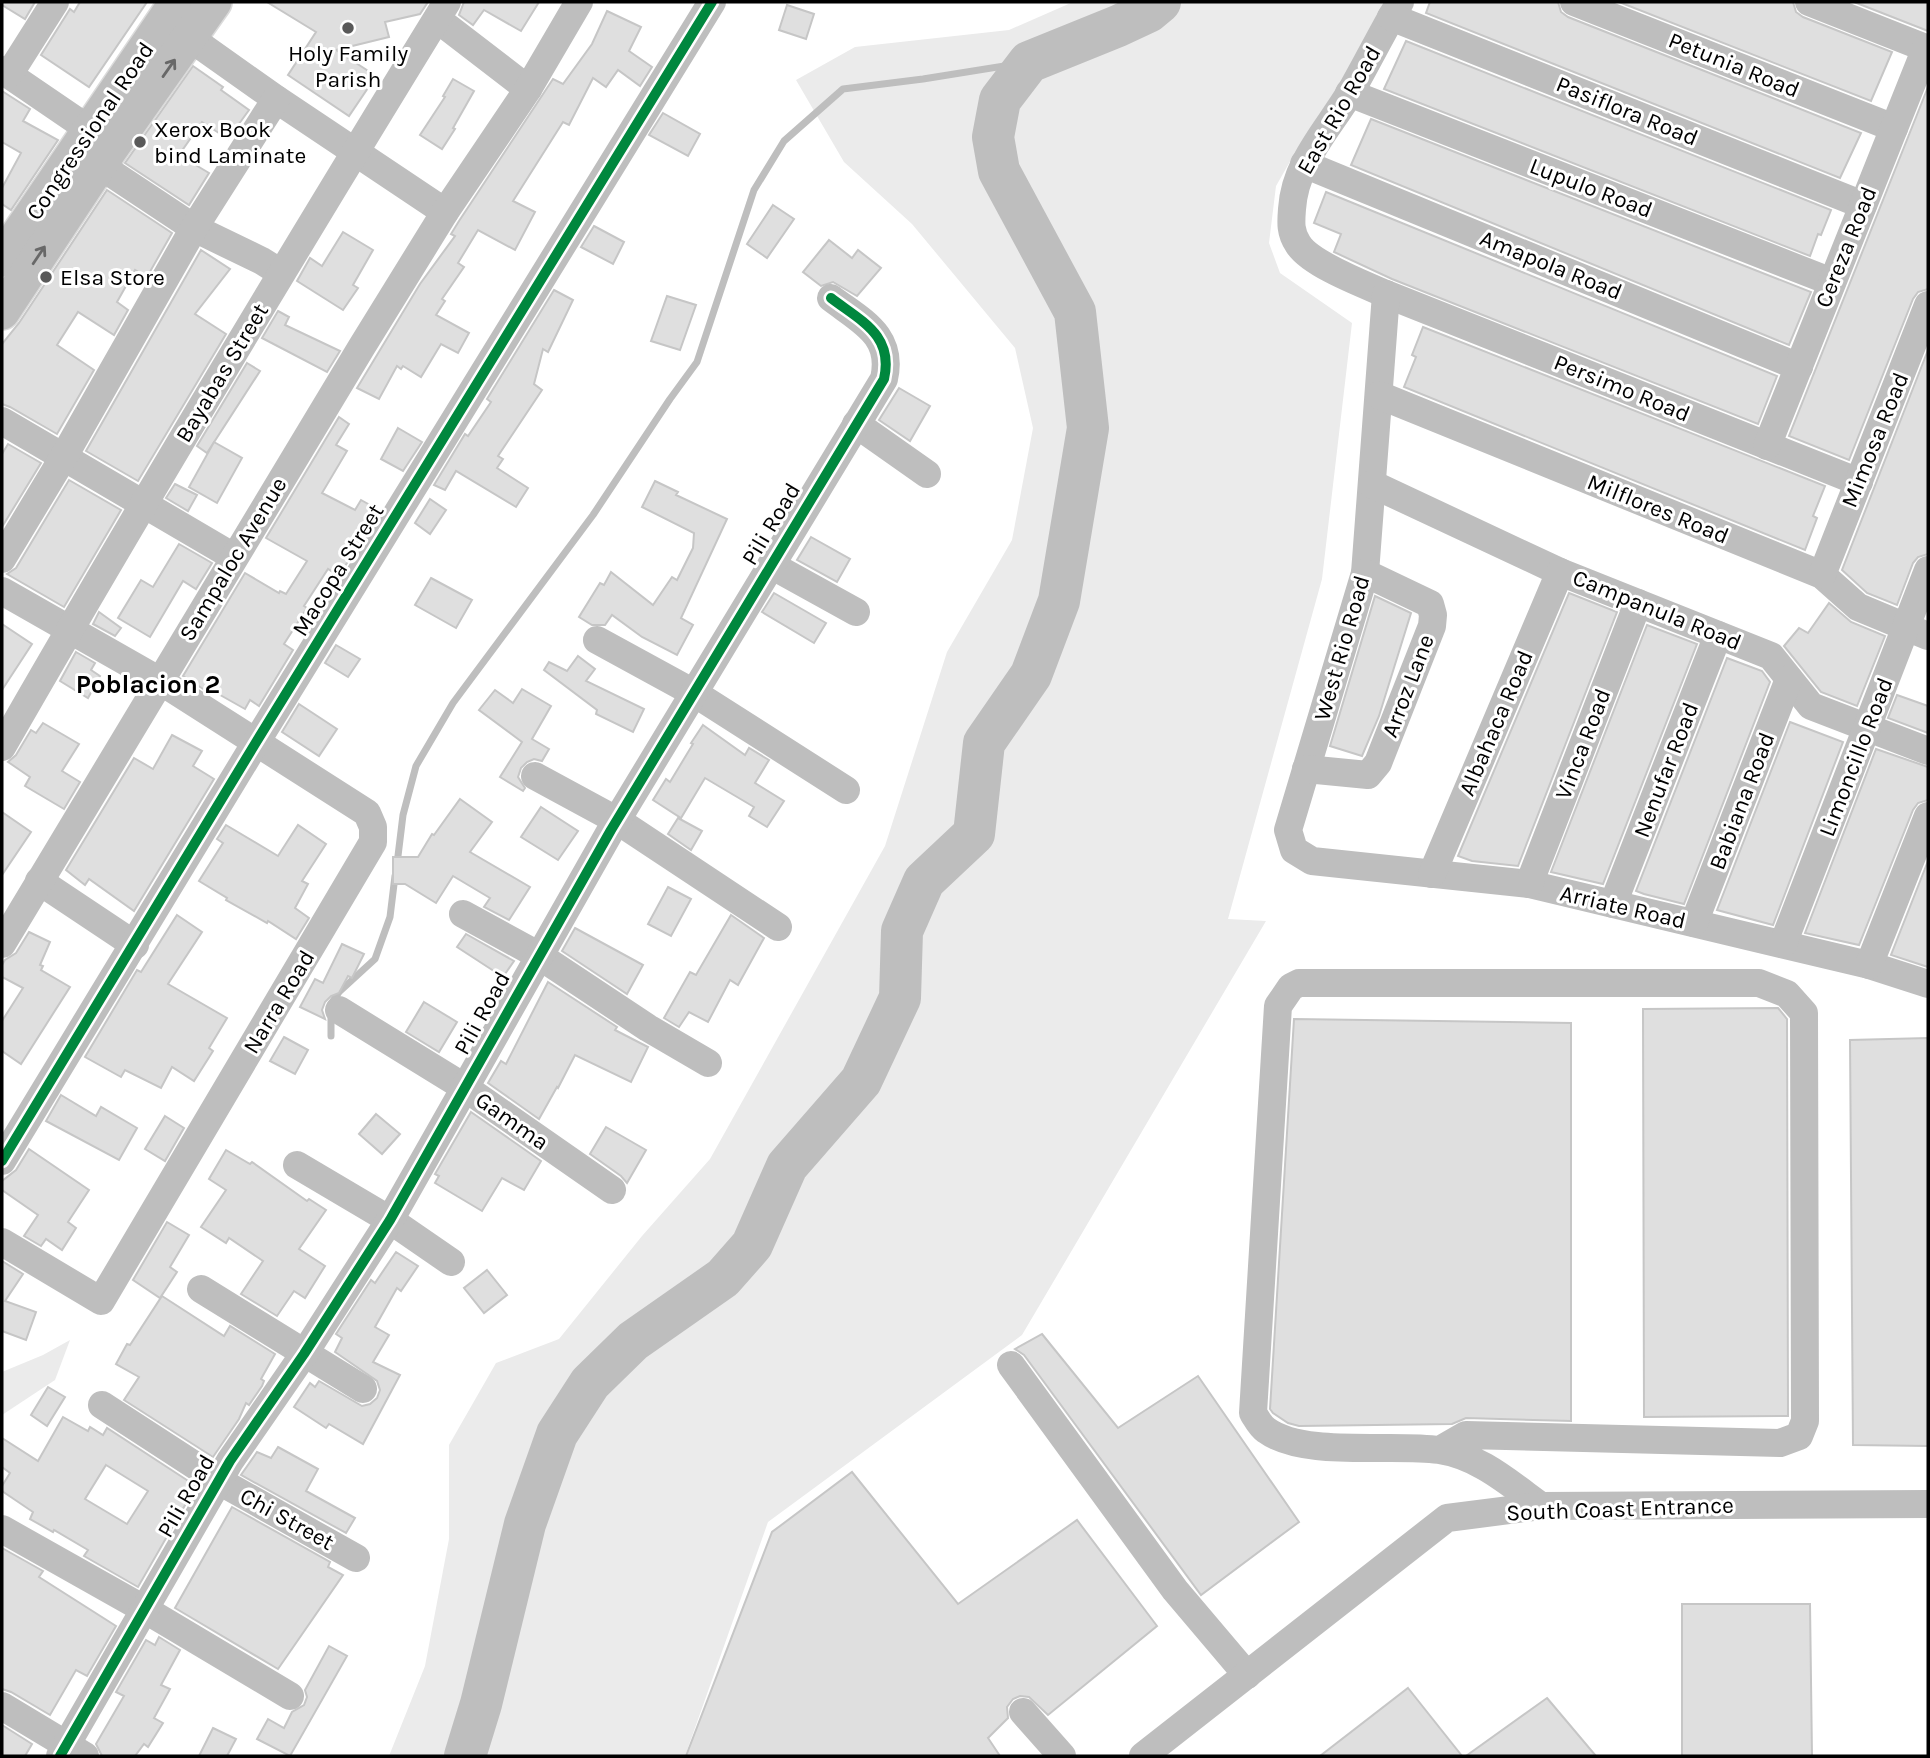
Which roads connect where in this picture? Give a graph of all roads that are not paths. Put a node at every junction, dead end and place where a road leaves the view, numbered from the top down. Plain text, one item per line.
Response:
1 (55, 2) edge
2 (214, 2) edge
3 (579, 2) edge
4 (712, 2) edge
5 (1574, 2) edge
6 (1809, 2) edge
7 (442, 10) edge
8 (1395, 10) edge
9 (178, 20) edge
10 (1927, 49) edge
11 (6, 72) edge
12 (528, 89) junction
13 (1349, 93) junction
14 (276, 99) junction
15 (1894, 128) junction
16 (90, 130) junction
17 (355, 152) junction
18 (1304, 164) junction
19 (99, 165) junction
20 (1863, 205) junction
21 (445, 212) junction
22 (194, 228) junction
23 (2, 259) edge
24 (281, 273) junction
25 (1832, 282) junction
26 (1385, 293) junction
27 (831, 298) dead end
28 (1928, 305) edge
29 (2, 312) edge
30 (1799, 366) junction
31 (1379, 395) junction
32 (2, 421) edge
33 (856, 424) junction
34 (1767, 446) junction
35 (63, 458) junction
36 (927, 474) dead end
37 (1859, 482) junction
38 (1372, 484) junction
39 (145, 504) junction
40 (234, 557) junction
41 (2, 559) edge
42 (771, 565) junction
43 (1928, 570) edge
44 (1560, 572) junction
45 (1364, 573) junction
46 (1822, 575) junction
47 (2, 591) edge
48 (1638, 603) junction
49 (856, 612) dead end
50 (70, 628) junction
51 (1917, 632) edge
52 (1718, 635) junction
53 (597, 640) dead end
54 (1789, 679) junction
55 (160, 681) junction
56 (694, 693) junction
57 (1867, 728) junction
58 (256, 744) junction
59 (2, 747) edge
60 (1928, 751) edge
61 (1307, 769) junction
62 (535, 776) dead end
63 (846, 790) dead end
64 (1928, 817) edge
65 (618, 821) junction
66 (1312, 861) joint
67 (1432, 874) junction
68 (38, 881) junction
69 (1529, 884) junction
70 (1613, 904) junction
71 (463, 914) dead end
72 (1694, 923) junction
73 (778, 927) dead end
74 (2, 944) edge
75 (1783, 944) junction
76 (135, 945) junction
77 (538, 955) junction
78 (1869, 965) junction
79 (1928, 984) edge
80 (339, 1010) dead end
81 (708, 1063) dead end
82 (464, 1087) junction
83 (2, 1161) edge
84 (297, 1166) dead end
85 (612, 1190) dead end
86 (390, 1220) junction
87 (2, 1242) edge
88 (451, 1262) dead end
89 (201, 1289) dead end
90 (304, 1354) junction
91 (1011, 1365) dead end
92 (363, 1389) dead end
93 (102, 1405) dead end
94 (1440, 1450) junction
95 (219, 1481) junction
96 (1928, 1504) edge
97 (1541, 1506) junction
98 (2, 1529) edge
99 (356, 1558) dead end
100 (144, 1609) junction
101 (1247, 1675) junction
102 (290, 1696) dead end
103 (2, 1706) edge
104 (1023, 1712) dead end
105 (70, 1753) edge
106 (1062, 1756) edge
107 (1143, 1756) edge

1 - 11 street
2 - 9 main road, Congressional Road
3 - 12 street, Sampaloc Avenue
4 - 58 street, Macopa Street
5 - 15 street, Petunia Road
6 - 10 street
7 - 12 street
7 - 17 street, Bayabas Street
8 - 13 street, East Rio Road
8 - 20 street, Pasiflora Road
9 - 14 street
9 - 16 main road, Congressional Road
19 -> 9 main road, Congressional Road
10 - 15 street, Cereza Road
11 - 16 street
12 - 21 street, Sampaloc Avenue
13 - 18 street, East Rio Road
13 - 25 street, Lupulo Road
14 - 17 street
14 - 22 street
15 - 20 street, Cereza Road
16 - 23 main road, Congressional Road
17 - 21 street
17 - 24 street, Bayabas Street
18 - 26 street, East Rio Road
18 - 30 street, Amapola Road
19 - 22 street
29 -> 19 main road, Congressional Road
20 - 25 street, Cereza Road
21 - 40 street, Sampaloc Avenue
22 - 24 street
22 - 35 street
24 - 39 street, Bayabas Street
25 - 30 street, Cereza Road
26 - 31 street, West Rio Road
26 - 34 street, Persimo Road
27 - 33 street, Pili Road
28 - 37 street, Mimosa Road
30 - 34 street, Cereza Road
31 - 38 street, West Rio Road
31 - 46 street, Milflores Road
32 - 35 street
33 - 36 street
33 - 42 street, Pili Road
34 - 37 street, Persimo Road
35 - 39 street
35 - 41 street
37 - 46 street, Mimosa Road
38 - 44 street, Campanula Road
38 - 45 street, West Rio Road
39 - 40 street
39 - 50 street, Bayabas Street
40 - 55 street, Sampaloc Avenue
42 - 49 street
42 - 56 street, Pili Road
43 - 51 street, Limoncillo Road
44 - 48 street, Campanula Road
44 - 67 street, Albahaca Road
45 - 61 street, West Rio Road
45 - 61 street, Arroz Lane
46 - 51 street, Milflores Road
47 - 50 street
48 - 52 street, Campanula Road
48 - 69 street, Vinca Road
50 - 55 street
50 - 59 street, Bayabas Street
51 - 57 street, Limoncillo Road
52 - 54 street, Campanula Road
52 - 70 street, Nenufar Road
53 - 56 street
54 - 57 street, Campanula Road
54 - 72 street, Babiana Road
55 - 58 street
55 - 68 street, Sampaloc Avenue
56 - 63 street
56 - 65 street, Pili Road
57 - 60 street, Campanula Road
57 - 75 street, Limoncillo Road
58 - 76 street, Macopa Street
58 - 87 street, Narra Road
61 - 66 street, West Rio Road
62 - 65 street
64 - 78 street
65 - 73 street
65 - 77 street, Pili Road
66 - 67 street, Arriate Road
67 - 69 street, Arriate Road
68 - 74 street, Sampaloc Avenue
68 - 76 street
69 - 70 street, Arriate Road
70 - 72 street, Arriate Road
71 - 77 street
72 - 75 street, Arriate Road
75 - 78 street, Arriate Road
76 - 83 street, Macopa Street
77 - 81 street
77 - 82 street, Pili Road
78 - 79 street, Arriate Road
80 - 82 street, Gamma
82 - 85 street, Gamma
82 - 86 street, Pili Road
84 - 86 street
86 - 88 street
86 - 90 street, Pili Road
89 - 90 street
90 - 92 street
90 - 95 street, Pili Road
91 - 101 street
93 - 95 street, Chi Street
94 - 94 street
94 - 97 street
95 - 99 street, Chi Street
95 - 100 street, Pili Road
96 - 97 street, South Coast Entrance
97 - 101 street, South Coast Entrance
98 - 100 street
100 - 102 street
100 - 105 street, Pili Road
101 - 107 street, South Coast Entrance
103 - 105 street
104 - 106 street

